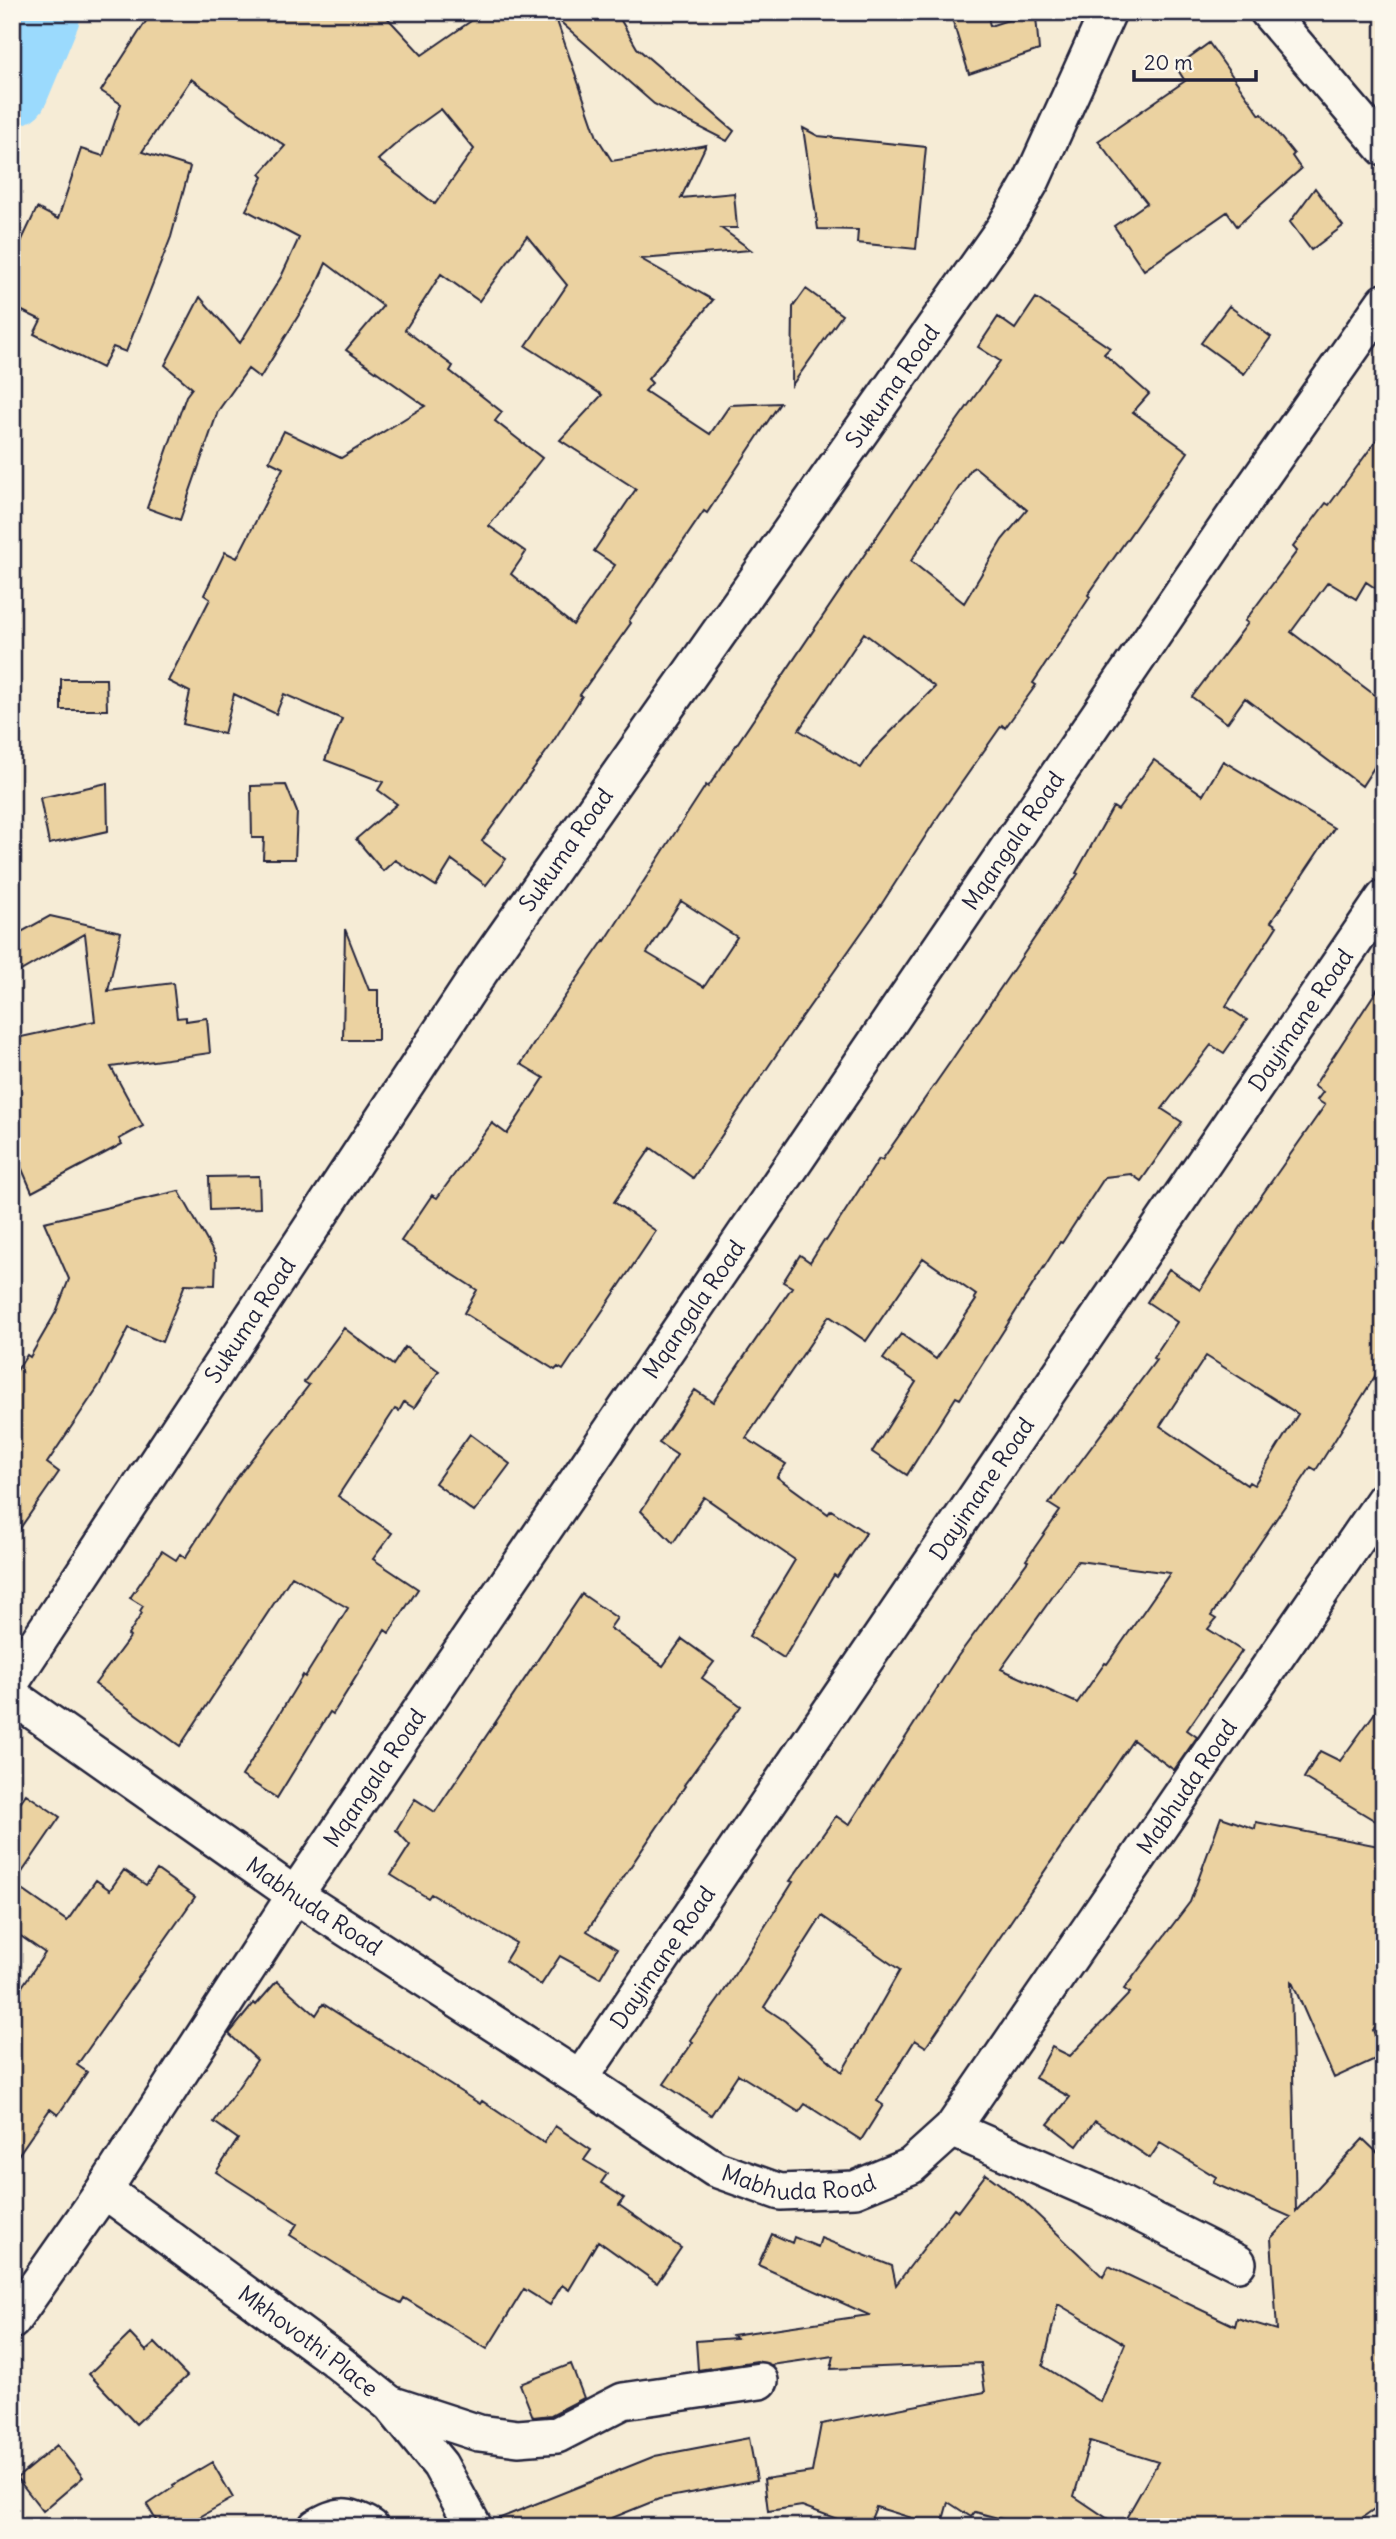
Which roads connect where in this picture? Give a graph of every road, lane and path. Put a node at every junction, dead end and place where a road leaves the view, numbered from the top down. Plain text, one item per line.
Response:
1 (1108, 12) edge
2 (1268, 12) edge
3 (1384, 148) edge
4 (1384, 302) edge
5 (1384, 898) edge
6 (1384, 1500) edge
7 (12, 1681) edge
8 (12, 1696) edge
9 (295, 1895) junction
10 (580, 2078) junction
11 (952, 2129) junction
12 (104, 2190) junction
13 (1238, 2263) dead end
14 (12, 2321) edge
15 (760, 2381) dead end
16 (390, 2404) junction
17 (316, 2527) edge
18 (371, 2527) edge
19 (474, 2527) edge

1 - 7 street, Sukuma Road
2 - 3 street
4 - 9 street, Mqangala Road
5 - 10 street, Dayimane Road
6 - 11 street, Mabhuda Road
8 - 9 street, Mabhuda Road
9 - 10 street, Mabhuda Road
9 - 12 street, Mqangala Road
10 - 11 street, Mabhuda Road
11 - 13 street
12 - 14 street, Mqangala Road
12 - 16 street, Mkhovothi Place
15 - 16 street
16 - 19 street, Mkhovothi Place
17 - 18 street

